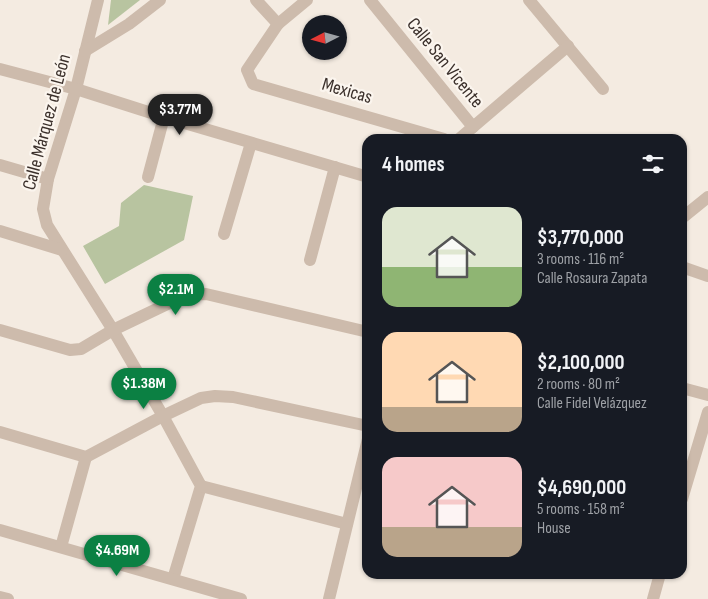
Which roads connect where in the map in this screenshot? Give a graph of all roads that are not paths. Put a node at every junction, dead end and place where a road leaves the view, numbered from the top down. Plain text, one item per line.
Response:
1 (98, 0) edge
2 (160, 0) edge
3 (256, 0) edge
4 (307, 0) edge
5 (370, 0) edge
6 (529, 0) edge
7 (278, 24) junction
8 (568, 46) junction
9 (86, 51) junction
10 (0, 69) edge
11 (603, 88) dead end
12 (76, 89) junction
13 (164, 118) junction
14 (473, 127) junction
15 (427, 134) edge
16 (465, 134) edge
17 (251, 143) junction
18 (0, 165) edge
19 (335, 167) junction
20 (362, 175) edge
21 (148, 177) dead end
22 (48, 180) junction
23 (708, 197) edge
24 (687, 214) edge
25 (0, 231) edge
26 (224, 234) dead end
27 (62, 250) junction
28 (310, 260) dead end
29 (687, 270) edge
30 (708, 276) edge
31 (0, 330) edge
32 (113, 330) junction
33 (362, 331) edge
34 (687, 389) edge
35 (708, 395) edge
36 (708, 412) edge
37 (163, 416) junction
38 (362, 425) edge
39 (0, 432) edge
40 (86, 457) junction
41 (362, 463) edge
42 (687, 482) edge
43 (201, 486) junction
44 (347, 524) junction
45 (0, 530) edge
46 (61, 547) junction
47 (173, 578) junction
48 (659, 579) edge
49 (0, 597) edge
50 (8, 599) edge
51 (241, 599) edge
52 (329, 599) edge
53 (653, 599) edge

1 - 9 street, Calle Márquez de León
2 - 9 street
3 - 7 street
4 - 7 street
5 - 14 street, Calle San Vicente
6 - 8 street
7 - 15 street, Mexicas
8 - 11 street
8 - 14 street
9 - 12 street, Calle Márquez de León
10 - 12 street
12 - 13 street
12 - 22 street, Calle Márquez de León
13 - 17 street
13 - 21 street
14 - 16 street
17 - 19 street
17 - 26 street
18 - 22 street
19 - 20 street
19 - 28 street
22 - 27 street, Calle Márquez de León
23 - 24 street
25 - 27 street
27 - 32 street, Calle Márquez de León
29 - 30 street
31 - 32 street
32 - 33 street
32 - 37 street, Calle Márquez de León
34 - 35 street
36 - 42 street
37 - 38 street
37 - 40 street
37 - 43 street, Calle Márquez de León
39 - 40 street
40 - 46 street
41 - 44 street
43 - 44 street
43 - 47 street
44 - 52 street
45 - 46 street
46 - 47 street
47 - 51 street
48 - 53 street
49 - 50 street

